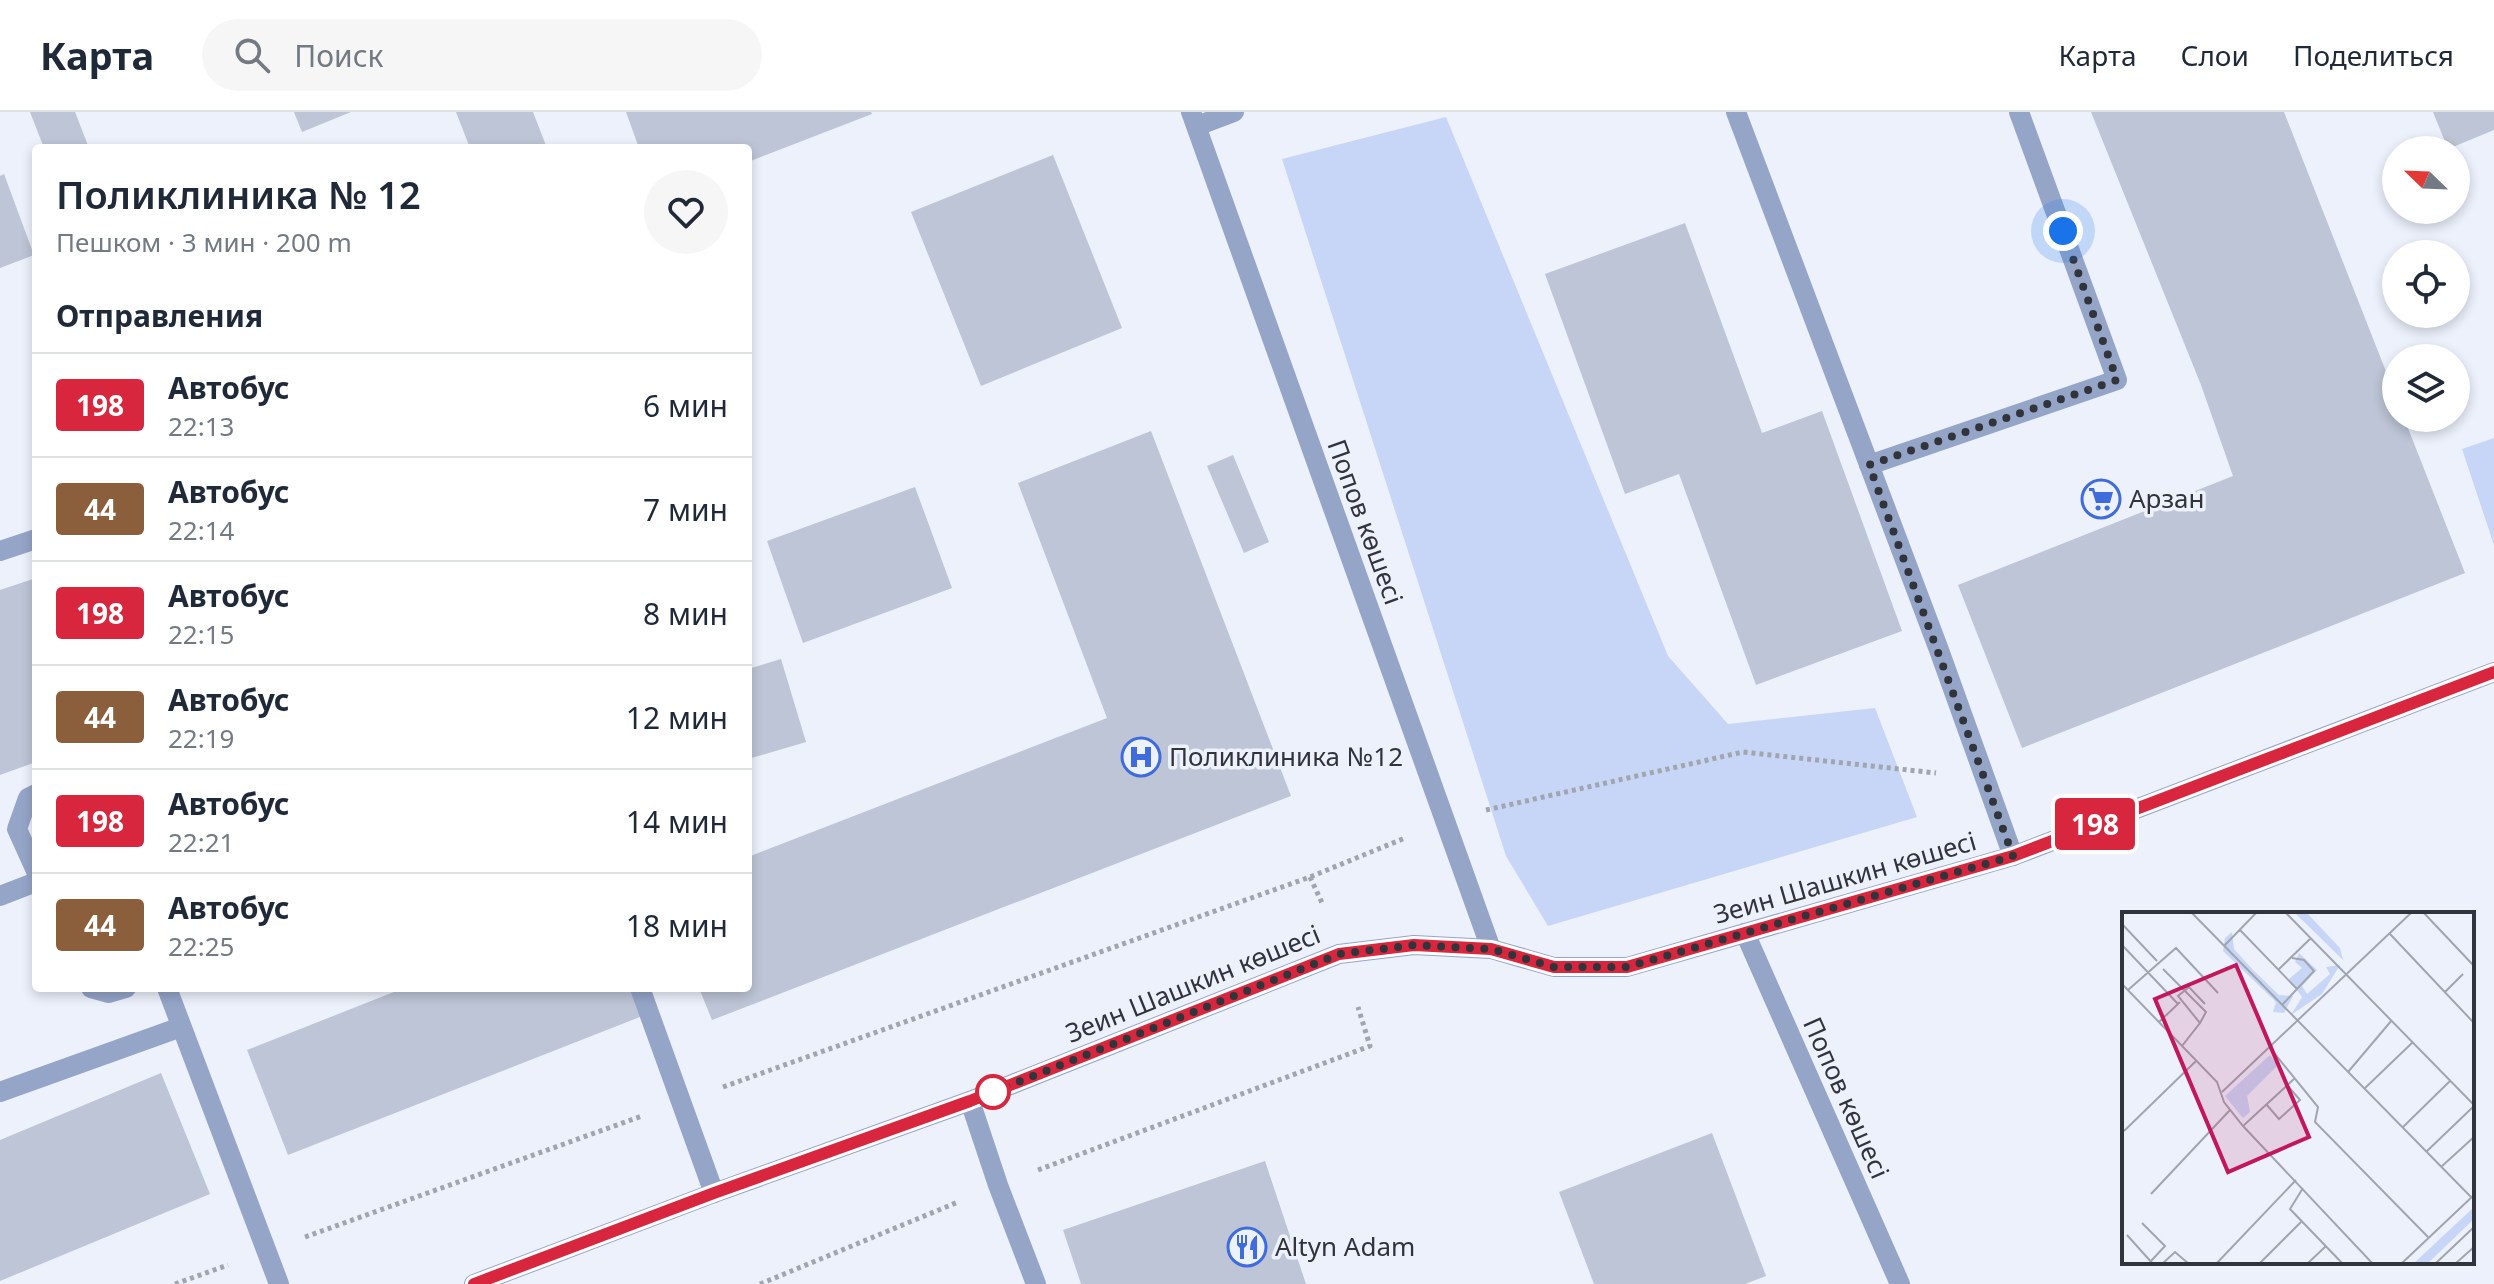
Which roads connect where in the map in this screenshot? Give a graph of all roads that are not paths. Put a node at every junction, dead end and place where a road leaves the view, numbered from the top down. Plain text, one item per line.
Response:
1 (1234, 112) edge
2 (1736, 112) edge
3 (2019, 112) edge
4 (1194, 119) edge
5 (1869, 465) junction
6 (32, 540) edge
7 (0, 551) edge
8 (2494, 672) edge
9 (32, 796) edge
10 (2013, 856) junction
11 (32, 862) edge
12 (32, 884) edge
13 (0, 896) edge
14 (1745, 933) junction
15 (1491, 949) junction
16 (168, 992) edge
17 (641, 992) edge
18 (181, 1027) junction
19 (0, 1092) edge
20 (970, 1101) junction
21 (714, 1193) junction
22 (279, 1284) edge
23 (474, 1284) edge
24 (1036, 1284) edge
25 (1900, 1284) edge

1 - 4 street
2 - 5 street
3 - 5 street
4 - 15 street, Попов көшесі
5 - 10 street
6 - 7 street
8 - 10 street, Зеин Шашкин көшесі
9 - 11 street
10 - 14 street, Зеин Шашкин көшесі
12 - 13 street
14 - 15 street, Зеин Шашкин көшесі
14 - 25 street, Попов көшесі
15 - 20 street, Зеин Шашкин көшесі
16 - 18 street
17 - 21 street
18 - 19 street
18 - 22 street
20 - 21 street, Зеин Шашкин көшесі
20 - 24 street
21 - 23 street, Зеин Шашкин көшесі

